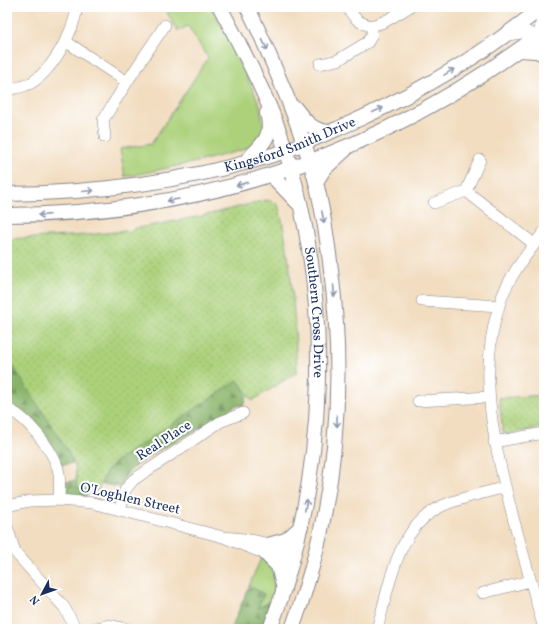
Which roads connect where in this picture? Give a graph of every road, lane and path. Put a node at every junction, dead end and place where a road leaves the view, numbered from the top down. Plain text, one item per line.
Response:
1 (77, 7) edge
2 (220, 7) edge
3 (247, 7) edge
4 (347, 7) edge
5 (409, 7) edge
6 (542, 7) edge
7 (544, 13) edge
8 (164, 25) dead end
9 (372, 26) junction
10 (508, 34) junction
11 (543, 38) edge
12 (65, 42) junction
13 (520, 50) junction
14 (544, 54) edge
15 (249, 64) junction
16 (320, 64) dead end
17 (127, 82) junction
18 (7, 90) edge
19 (289, 100) junction
20 (330, 132) junction
21 (105, 137) dead end
22 (304, 143) junction
23 (349, 146) junction
24 (285, 150) junction
25 (480, 160) dead end
26 (310, 161) junction
27 (245, 162) junction
28 (291, 169) junction
29 (272, 176) junction
30 (316, 182) junction
31 (466, 191) junction
32 (7, 194) edge
33 (434, 203) dead end
34 (300, 205) junction
35 (7, 215) edge
36 (544, 232) edge
37 (534, 244) junction
38 (422, 301) dead end
39 (499, 306) junction
40 (489, 397) junction
41 (418, 401) dead end
42 (7, 409) edge
43 (243, 413) dead end
44 (544, 434) edge
45 (494, 442) junction
46 (505, 487) junction
47 (59, 500) junction
48 (7, 506) edge
49 (120, 510) junction
50 (7, 526) edge
51 (301, 527) junction
52 (319, 540) junction
53 (267, 549) junction
54 (293, 556) junction
55 (530, 581) junction
56 (284, 589) junction
57 (305, 592) junction
58 (483, 593) dead end
59 (76, 629) edge
60 (92, 629) edge
61 (127, 629) edge
62 (270, 629) edge
63 (292, 629) edge
64 (377, 629) edge
65 (544, 629) edge

1 - 12 street
2 - 15 main road, Southern Cross Drive
3 -> 19 main road, Southern Cross Drive
4 - 9 street
5 - 9 street
6 - 10 main road, Kingsford Smith Drive
7 - 11 street
8 - 17 street
9 - 16 street
10 - 11 street
20 -> 10 main road, Kingsford Smith Drive
11 - 13 main road, Kingsford Smith Drive
12 - 17 street
12 - 18 street
13 - 14 main road
13 - 23 main road, Kingsford Smith Drive
15 - 24 main road, Southern Cross Drive
15 - 27 main road
17 - 21 street
19 - 20 main road
19 - 22 main road, Southern Cross Drive
20 - 22 main road, Kingsford Smith Drive
22 - 24 main road, Kingsford Smith Drive
22 - 26 main road, Southern Cross Drive
23 - 26 main road, Kingsford Smith Drive
23 - 30 main road
24 - 27 main road, Kingsford Smith Drive
24 - 28 main road, Southern Cross Drive
25 - 31 street
26 - 28 main road, Kingsford Smith Drive
26 - 30 main road, Southern Cross Drive
32 -> 27 main road, Kingsford Smith Drive
28 - 29 main road, Kingsford Smith Drive
28 - 34 main road, Southern Cross Drive
29 - 34 main road
29 -> 35 main road, Kingsford Smith Drive
30 -> 52 main road, Southern Cross Drive
31 - 33 street
31 - 37 street
51 -> 34 main road, Southern Cross Drive
36 - 37 street
37 - 39 street
38 - 39 street
39 - 40 street
40 - 41 street
40 - 45 street
42 - 47 street
43 - 49 street, Real Place
44 - 45 street
45 - 46 street
46 - 55 street
46 - 64 street
47 - 48 street, O'Loghlen Street
47 - 49 street, O'Loghlen Street
49 - 53 street, O'Loghlen Street
50 - 59 street
51 - 53 main road
51 - 54 main road, Southern Cross Drive
52 - 54 main road
52 - 57 main road, Southern Cross Drive
53 - 54 street, O'Loghlen Street
53 - 56 main road
54 - 56 main road, Southern Cross Drive
54 - 57 main road
55 - 58 street
55 - 65 street
56 - 62 main road, Southern Cross Drive
57 - 63 main road, Southern Cross Drive
60 - 61 street

